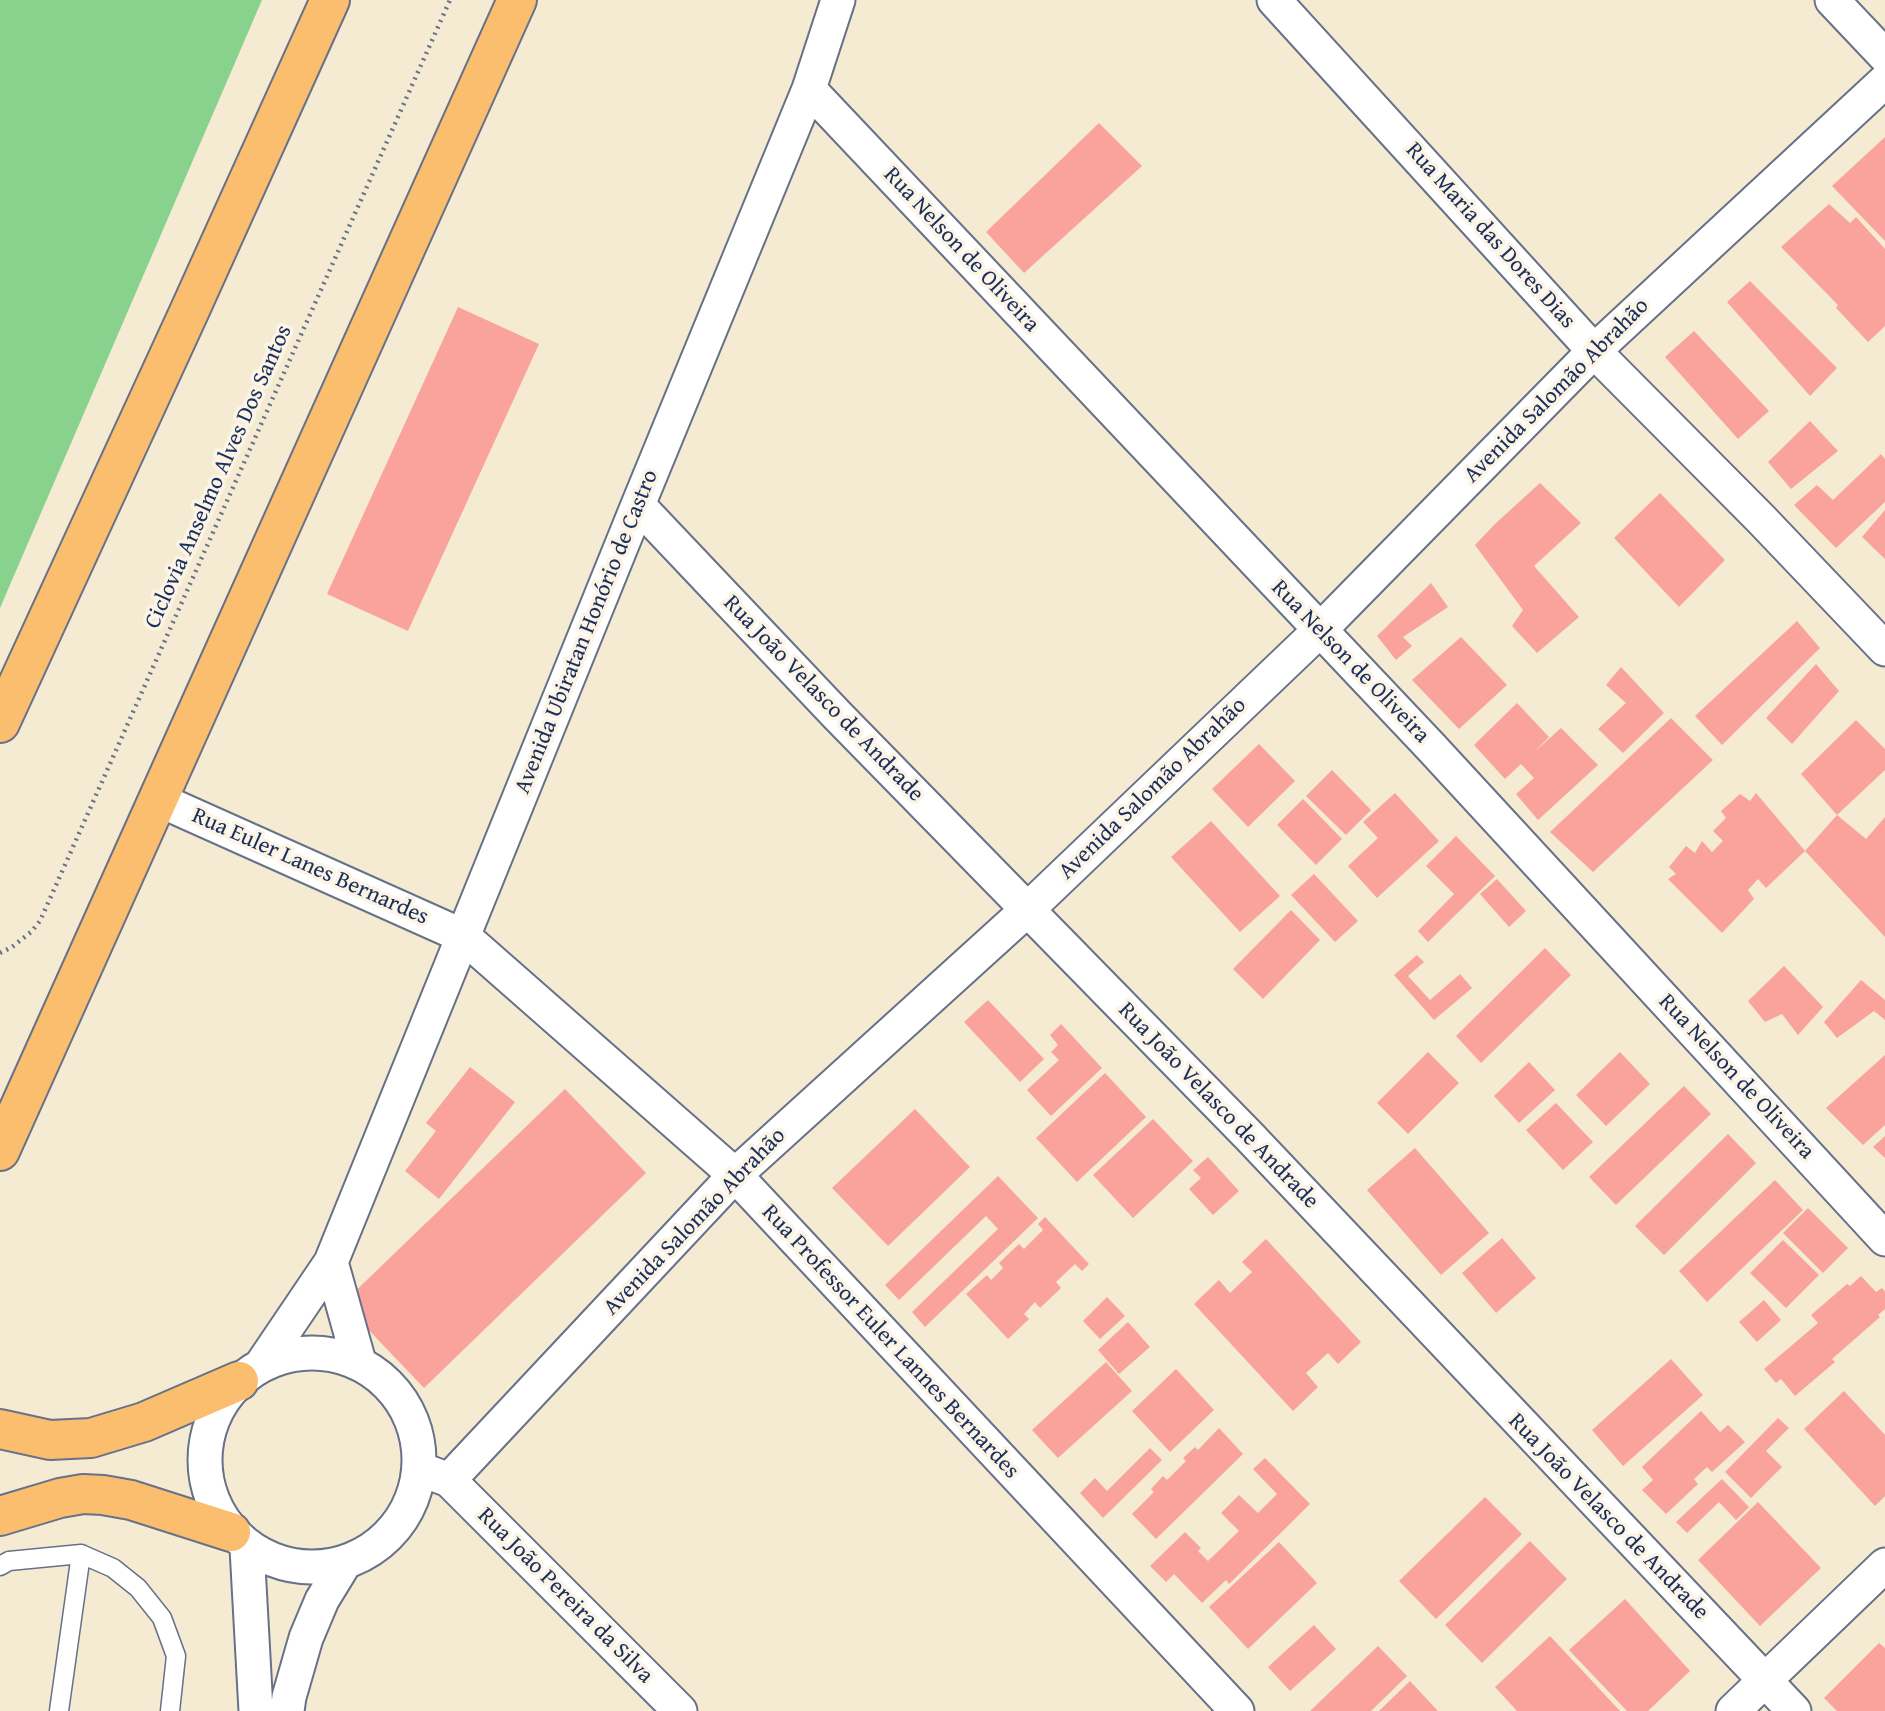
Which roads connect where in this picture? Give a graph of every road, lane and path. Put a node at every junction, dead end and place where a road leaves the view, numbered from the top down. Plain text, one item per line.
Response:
1 (330, 0) edge
2 (450, 0) edge
3 (517, 0) edge
4 (838, 0) edge
5 (1274, 0) edge
6 (1832, 0) edge
7 (1885, 56) edge
8 (1885, 81) edge
9 (809, 89) junction
10 (1594, 351) junction
11 (638, 505) junction
12 (1320, 630) junction
13 (1885, 649) edge
14 (0, 723) edge
15 (157, 799) junction
16 (1027, 910) junction
17 (463, 936) junction
18 (0, 953) edge
19 (3, 1128) edge
20 (735, 1175) junction
21 (1885, 1240) edge
22 (331, 1262) junction
23 (359, 1363) junction
24 (251, 1372) junction
25 (0, 1429) edge
26 (435, 1474) junction
27 (0, 1516) edge
28 (239, 1540) junction
29 (81, 1554) junction
30 (344, 1564) junction
31 (1885, 1564) edge
32 (0, 1566) edge
33 (1764, 1680) junction
34 (59, 1711) edge
35 (170, 1711) edge
36 (256, 1711) edge
37 (287, 1711) edge
38 (680, 1711) edge
39 (1237, 1711) edge
40 (1733, 1711) edge
41 (1794, 1711) edge

1 - 14 main road
2 - 18 path, Ciclovia Anselmo Alves Dos Santos
3 - 15 main road
4 - 9 street, Avenida Ubiratan Honório de Castro
5 - 10 street, Rua Maria das Dores Dias
6 - 7 street
8 - 10 street, Avenida Salomão Abrahão
9 - 11 street, Avenida Ubiratan Honório de Castro
9 - 12 street, Rua Nelson de Oliveira
10 - 12 street, Avenida Salomão Abrahão
10 - 13 street, Rua Maria das Dores Dias
11 - 16 street, Rua João Velasco de Andrade
11 - 17 street, Avenida Ubiratan Honório de Castro
12 - 16 street, Avenida Salomão Abrahão
12 - 21 street, Rua Nelson de Oliveira
15 - 17 street, Rua Euler Lanes Bernardes
15 - 19 main road
16 - 20 street, Avenida Salomão Abrahão
16 - 33 street, Rua João Velasco de Andrade
17 - 20 street, Rua Professor Euler Lannes Bernardes
17 - 22 street, Avenida Ubiratan Honório de Castro
20 - 26 street, Avenida Salomão Abrahão
20 - 39 street, Rua Professor Euler Lannes Bernardes
22 - 23 street
22 - 24 street, Avenida Ubiratan Honório de Castro
23 - 24 street
23 - 26 street
24 - 25 main road
24 - 28 street
26 - 30 street
26 - 38 street, Rua João Pereira da Silva
27 - 28 main road
28 - 30 street
28 - 36 street
29 - 32 lane
29 - 34 lane
29 - 35 lane
30 - 37 street
31 - 33 street
33 - 40 street
33 - 41 street, Rua João Velasco de Andrade

